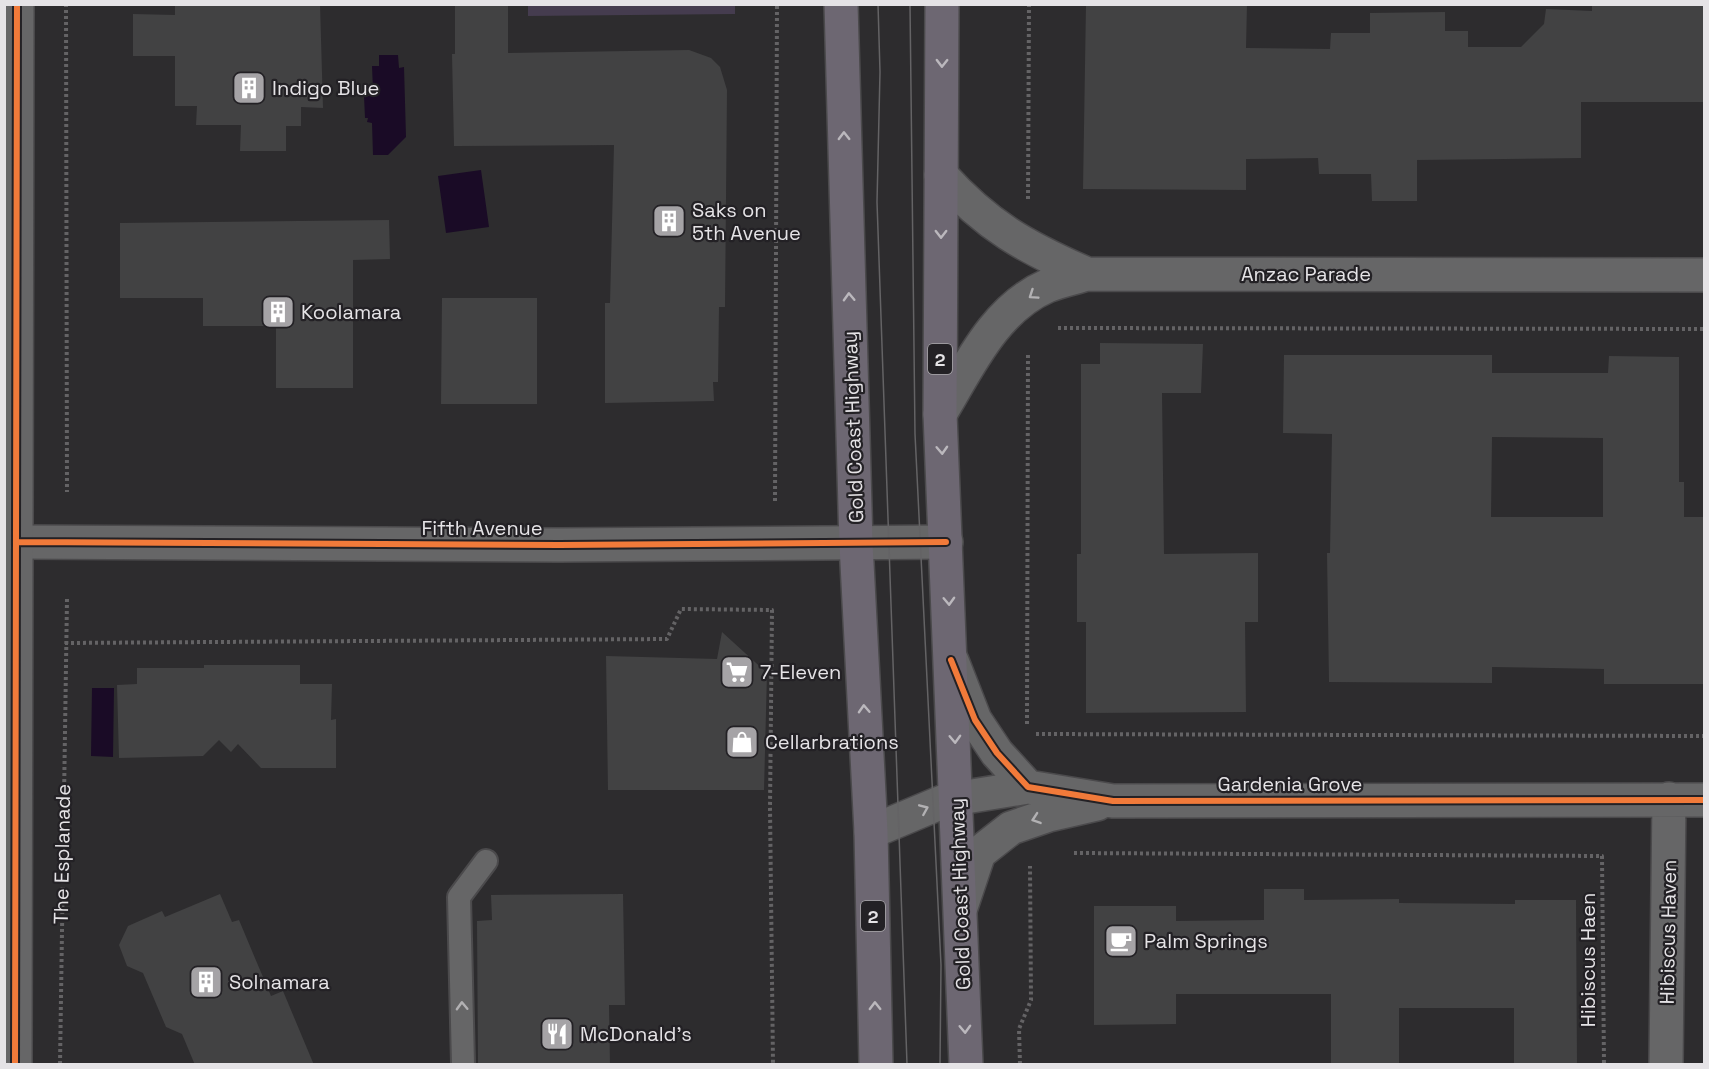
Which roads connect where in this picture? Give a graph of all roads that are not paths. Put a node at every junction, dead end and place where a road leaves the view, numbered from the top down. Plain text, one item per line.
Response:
1 (17, 4) edge
2 (841, 4) edge
3 (942, 4) edge
4 (941, 175) junction
5 (1087, 274) junction
6 (1704, 275) edge
7 (940, 414) junction
8 (18, 542) junction
9 (946, 542) junction
10 (856, 544) junction
11 (951, 660) junction
12 (1028, 787) junction
13 (957, 798) junction
14 (1669, 800) junction
15 (1704, 800) edge
16 (1113, 801) junction
17 (870, 832) junction
18 (486, 861) dead end
19 (961, 908) junction
20 (15, 1065) edge
21 (463, 1065) edge
22 (876, 1065) edge
23 (966, 1065) edge
24 (1666, 1065) edge

1 - 8 street
10 -> 2 highway, Gold Coast Highway / 2
3 -> 4 highway, Gold Coast Highway / 2
4 - 5 street, Anzac Parade
4 -> 7 highway, Gold Coast Highway / 2
5 - 6 street, Anzac Parade
5 -> 7 street
7 -> 9 highway, Gold Coast Highway / 2
8 - 10 street, Fifth Avenue
8 - 20 street
9 - 10 street, Fifth Avenue
9 -> 11 highway, Gold Coast Highway / 2
17 -> 10 highway, Gold Coast Highway / 2
11 - 12 street
11 -> 13 highway, Gold Coast Highway / 2
12 - 13 street, Gardenia Grove
12 - 16 street, Gardenia Grove
17 -> 13 street, Gardenia Grove
13 - 19 highway, Gold Coast Highway / 2
14 - 15 street, Gardenia Grove
14 - 16 street, Gardenia Grove
14 - 24 street, Hibiscus Haven
16 -> 19 street, Gardenia Grove
22 -> 17 highway, Gold Coast Highway / 2
21 -> 18 lane
19 -> 23 highway, Gold Coast Highway / 2

